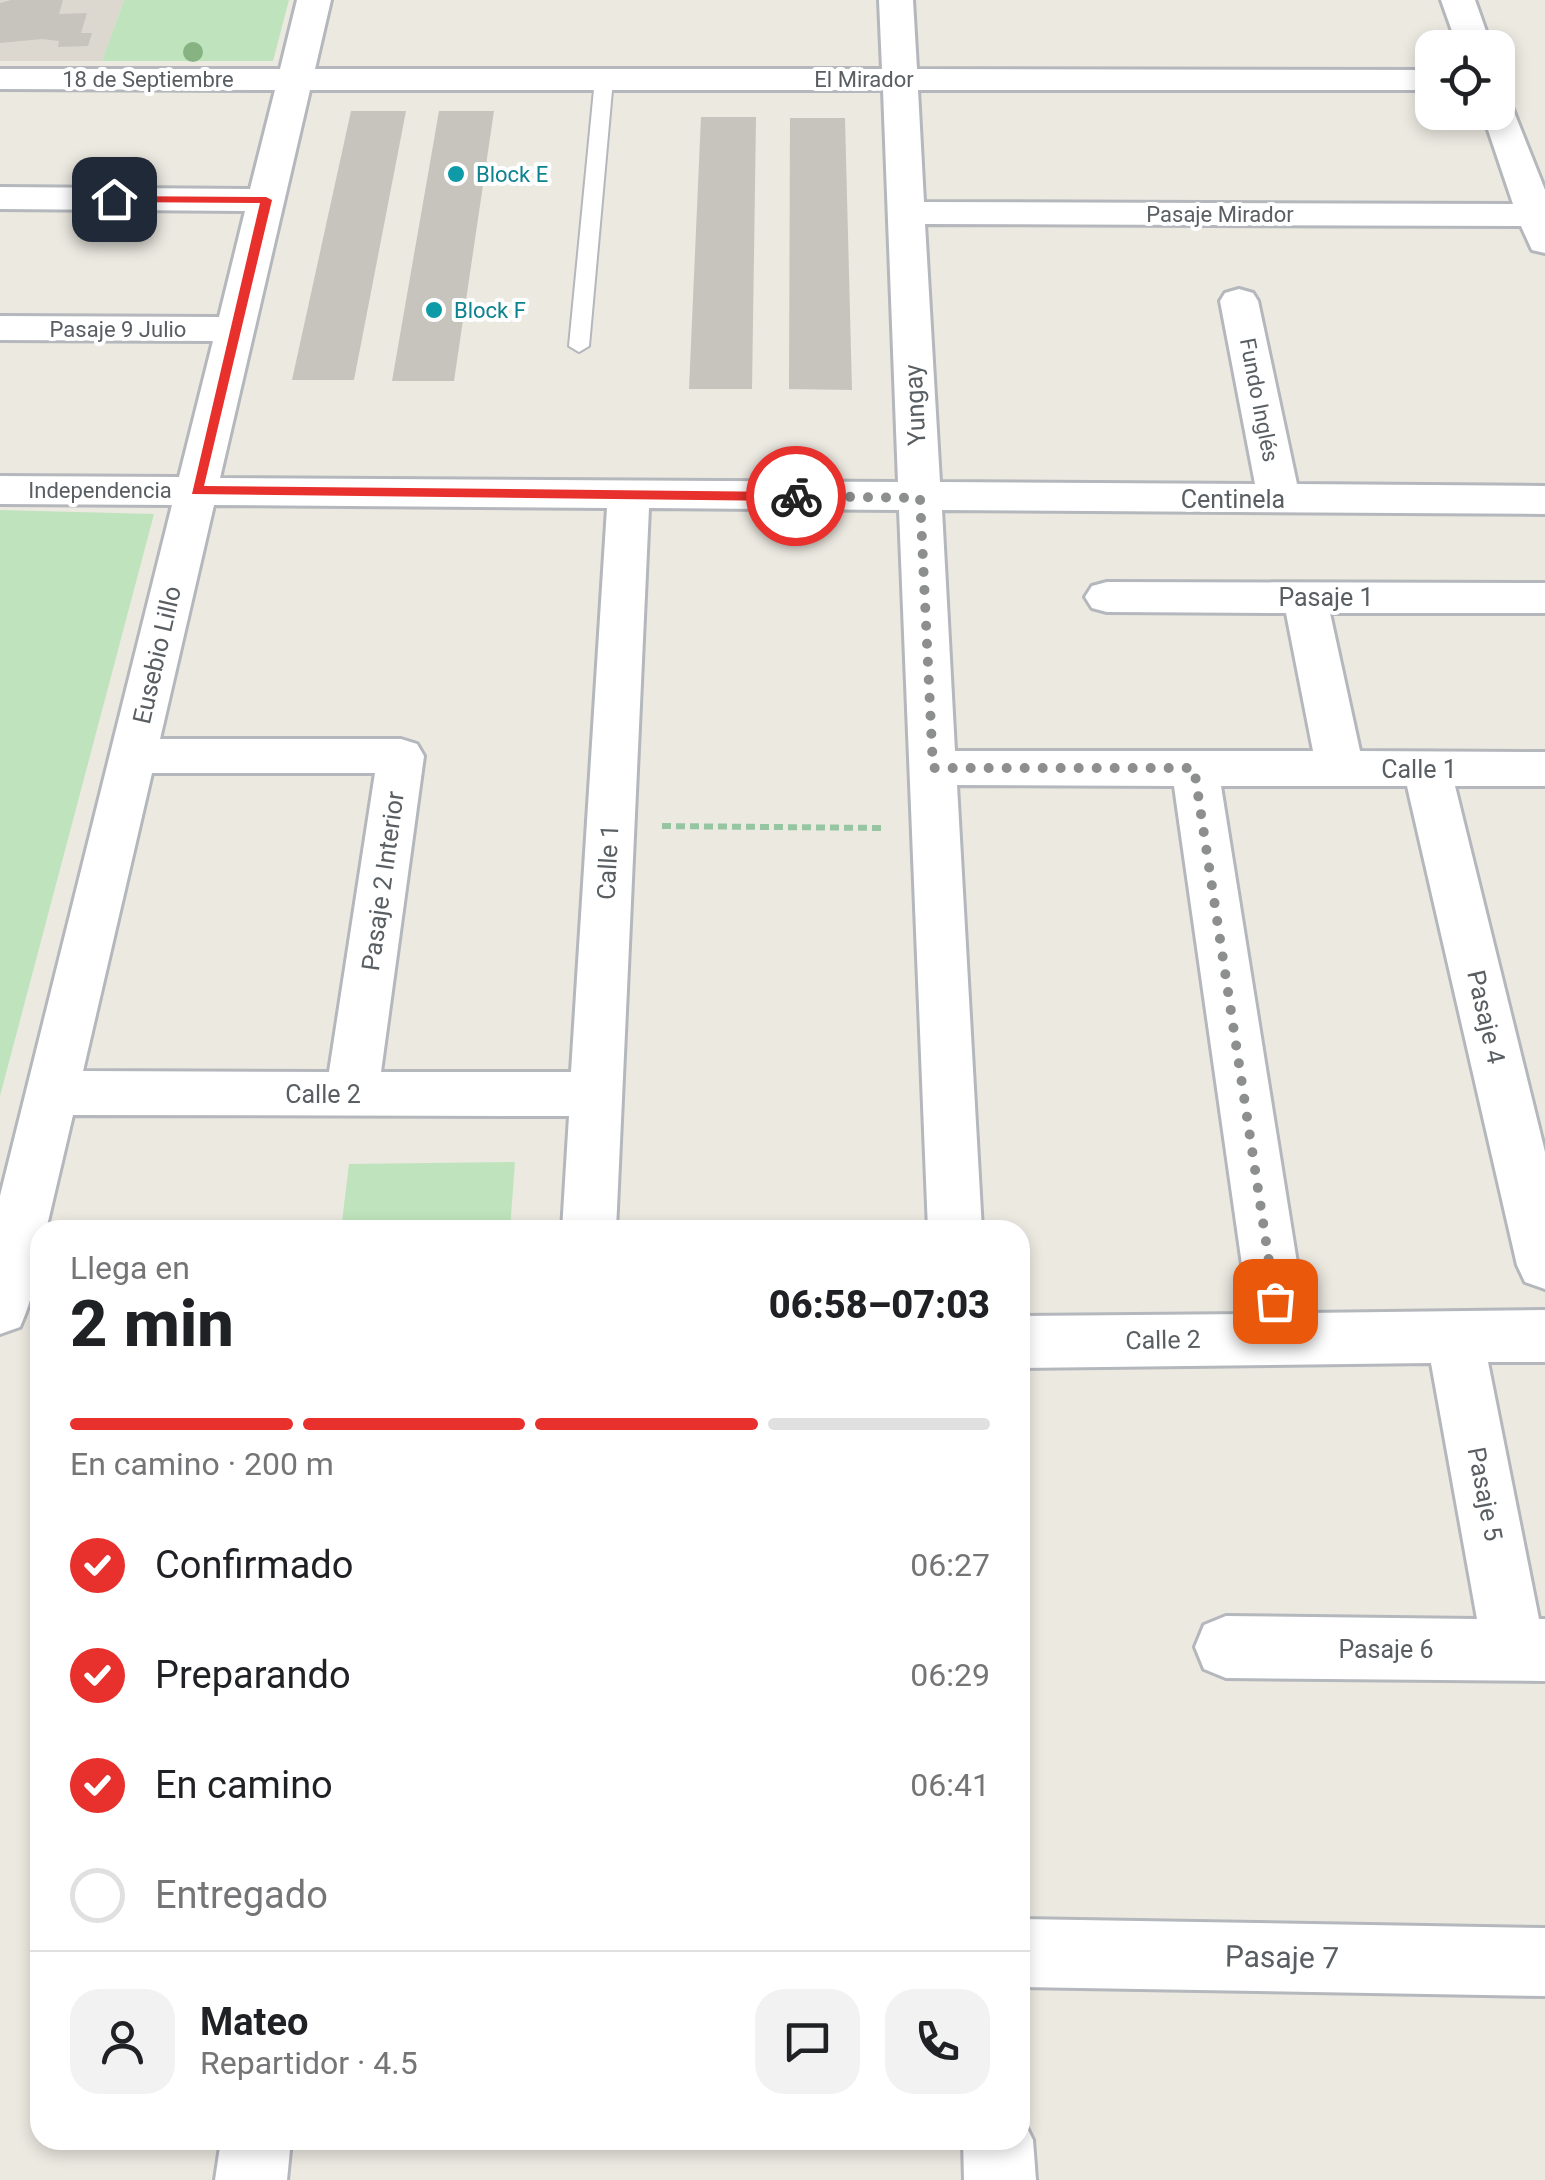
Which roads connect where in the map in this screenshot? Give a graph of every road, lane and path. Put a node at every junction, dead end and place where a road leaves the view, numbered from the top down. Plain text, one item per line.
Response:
1 (314, 0) edge
2 (896, 0) edge
3 (1458, 0) edge
4 (1469, 30) edge
5 (0, 79) edge
6 (295, 79) junction
7 (604, 79) junction
8 (900, 80) junction
9 (1415, 80) edge
10 (1505, 130) edge
11 (0, 198) edge
12 (266, 200) junction
13 (904, 213) junction
14 (1540, 228) edge
15 (1239, 301) dead end
16 (0, 328) edge
17 (235, 329) junction
18 (579, 346) dead end
19 (0, 490) edge
20 (196, 490) junction
21 (629, 494) junction
22 (920, 498) junction
23 (1279, 499) junction
24 (1545, 500) edge
25 (1106, 597) dead end
26 (1305, 597) junction
27 (1545, 598) edge
28 (133, 756) junction
29 (933, 768) junction
30 (1194, 768) junction
31 (1340, 769) junction
32 (1427, 769) junction
33 (1545, 770) edge
34 (610, 826) junction
35 (936, 828) junction
36 (52, 1094) junction
37 (352, 1094) junction
38 (594, 1094) junction
39 (589, 1220) edge
40 (955, 1220) edge
41 (1545, 1264) edge
42 (0, 1309) edge
43 (1545, 1336) edge
44 (1455, 1338) junction
45 (1281, 1339) junction
46 (1030, 1342) edge
47 (1226, 1648) dead end
48 (1530, 1650) edge
49 (1030, 1953) edge
50 (1545, 1962) edge
51 (255, 2150) edge
52 (998, 2150) edge
53 (252, 2180) edge
54 (1000, 2180) edge

1 - 6 street, Eusebio Lillo
2 - 8 street, Yungay
3 - 4 street
5 - 6 street, 18 de Septiembre
6 - 7 street, El Mirador
6 - 12 street, Eusebio Lillo
7 - 8 street, El Mirador
7 - 18 lane
8 - 9 street, El Mirador
8 - 13 street, Yungay
10 - 14 street
11 - 12 street
12 - 17 street, Eusebio Lillo
13 - 14 street, Pasaje Mirador
13 - 22 street, Yungay
15 - 23 street, Fundo Inglés
16 - 17 street, Pasaje 9 Julio
17 - 20 street, Eusebio Lillo
19 - 20 street, Independencia
20 - 21 street, Independencia
20 - 28 street, Eusebio Lillo
21 - 22 street, Independencia
21 - 34 street, Calle 1
22 - 23 street, Centinela
22 - 29 street, Yungay
23 - 24 street, Centinela
25 - 26 street, Pasaje 1
26 - 27 street, Pasaje 1
26 - 31 street
28 - 36 street, Eusebio Lillo
28 - 37 street, Pasaje 2 Interior
29 - 30 street, Calle 1
29 - 35 street, Yungay
30 - 31 street, Calle 1
30 - 45 street
31 - 32 street, Calle 1
32 - 33 street, Calle 1
32 - 41 street, Pasaje 4
34 - 35 path
34 - 38 street, Calle 1
35 - 40 street, Yungay
36 - 37 street, Calle 2
36 - 42 street, Eusebio Lillo
37 - 38 street, Calle 2
38 - 39 street, Calle 1
43 - 44 street, Calle 2
44 - 45 street, Calle 2
44 - 48 street, Pasaje 5
45 - 46 street, Calle 2
47 - 48 street, Pasaje 6
49 - 50 street, Pasaje 7
51 - 53 street
52 - 54 street

